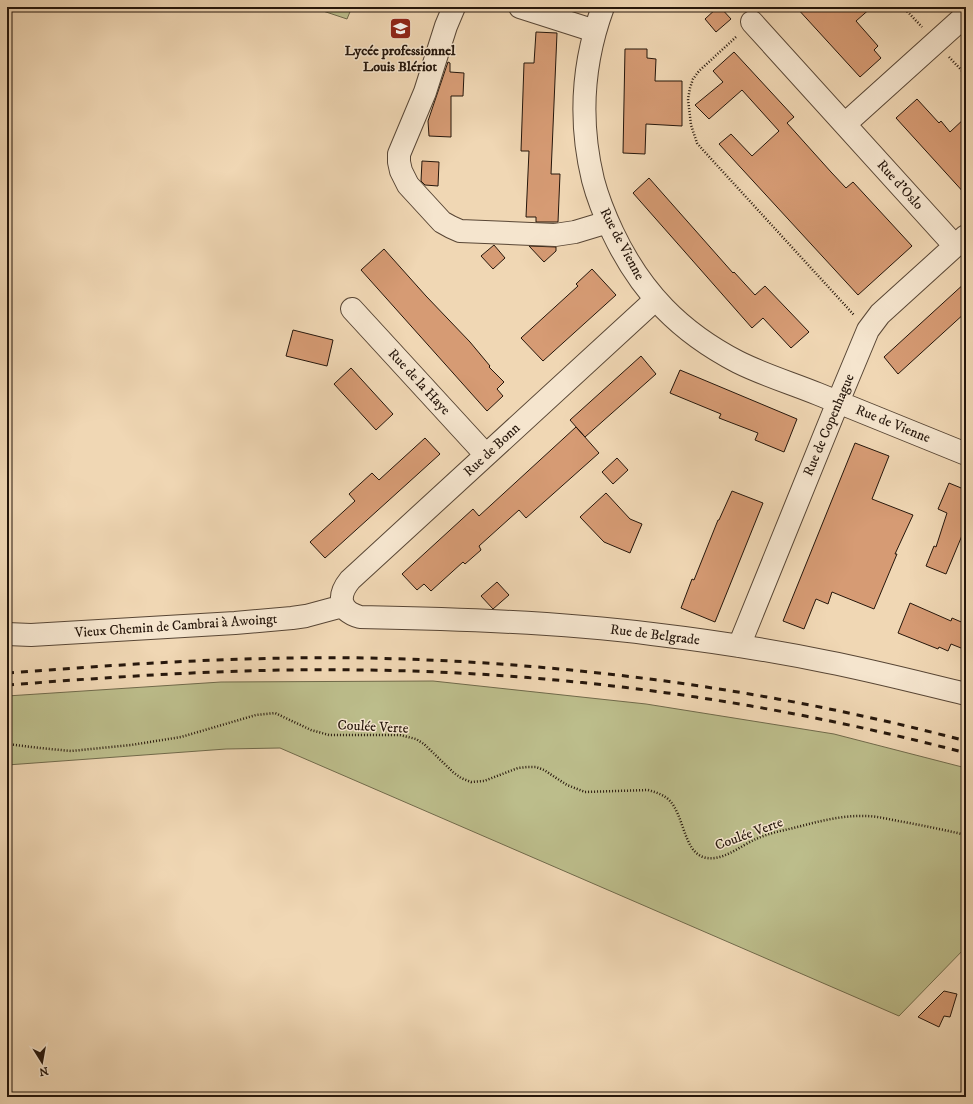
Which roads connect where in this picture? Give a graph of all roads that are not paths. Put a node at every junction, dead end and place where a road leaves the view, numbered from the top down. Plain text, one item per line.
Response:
1 (454, 7) edge
2 (520, 7) edge
3 (603, 7) edge
4 (966, 15) edge
5 (752, 22) road end
6 (595, 31) junction
7 (845, 124) junction
8 (608, 222) junction
9 (961, 241) edge
10 (655, 300) junction
11 (352, 309) dead end
12 (838, 402) junction
13 (966, 454) edge
14 (486, 456) junction
15 (343, 606) junction
16 (7, 634) edge
17 (739, 646) junction
18 (966, 694) edge

1 - 8 street
2 - 6 street
3 - 6 street, Rue de Vienne
4 - 7 street
5 - 7 street, Rue d'Oslo
6 - 8 street, Rue de Vienne
7 - 9 street, Rue d'Oslo
8 - 10 street, Rue de Vienne
9 - 12 street, Rue de Copenhague
10 - 12 street, Rue de Vienne
10 - 14 street, Rue de Bonn
11 - 14 street, Rue de la Haye
12 - 13 street, Rue de Vienne
12 - 17 street, Rue de Copenhague
14 - 15 street, Rue de Bonn
15 - 16 street, Vieux Chemin de Cambrai à Awoingt
15 - 17 street, Rue de Belgrade
17 - 18 street, Rue de Belgrade

